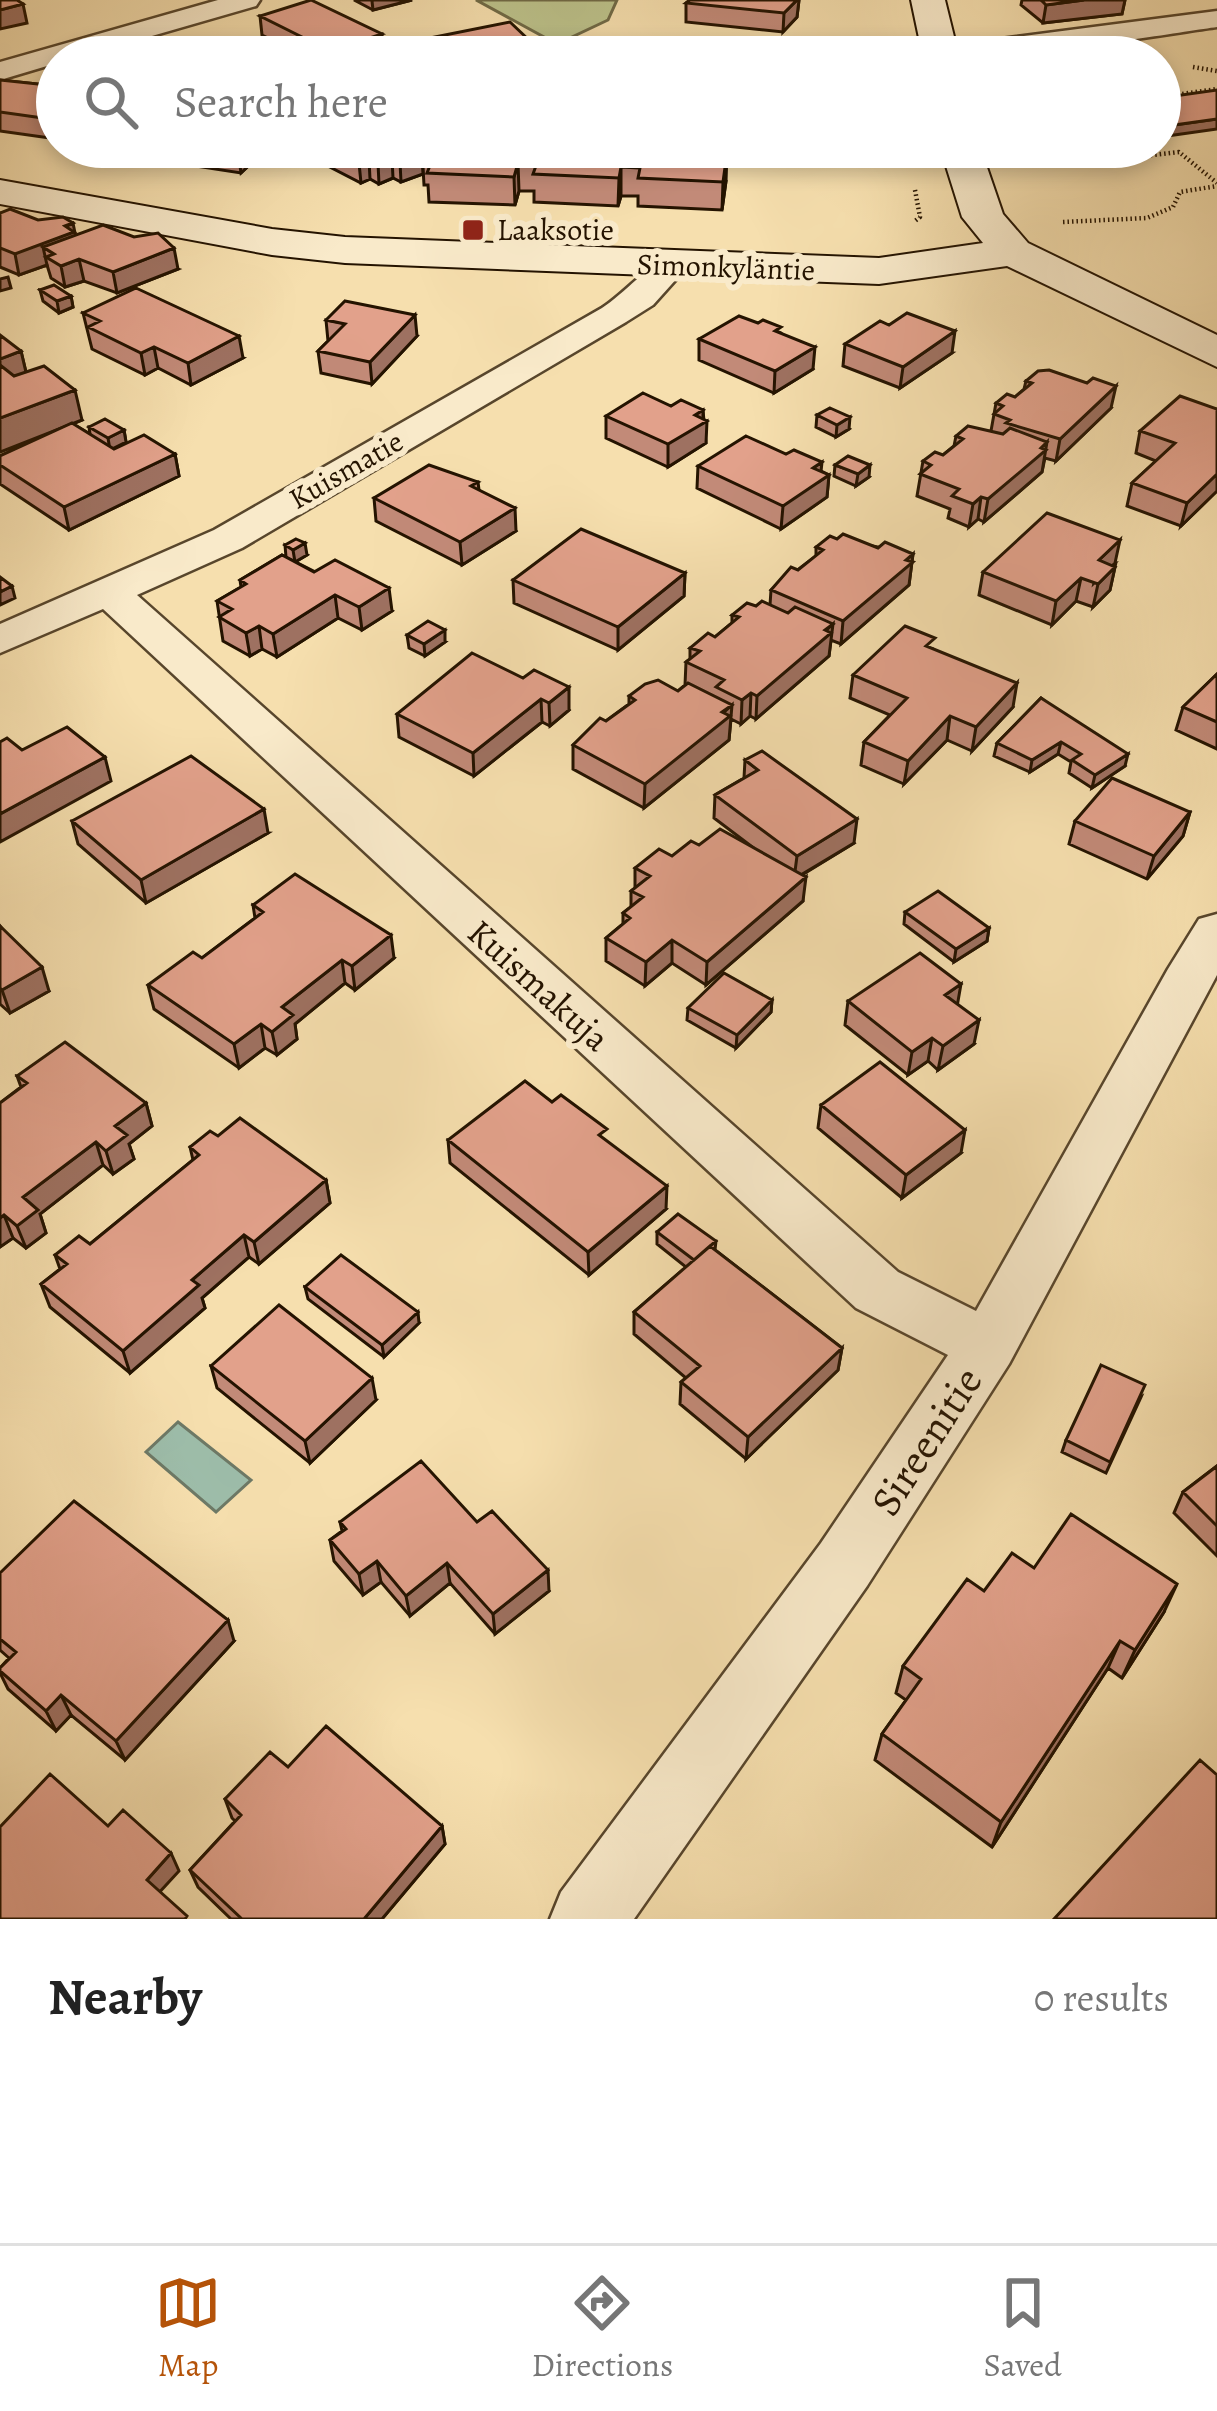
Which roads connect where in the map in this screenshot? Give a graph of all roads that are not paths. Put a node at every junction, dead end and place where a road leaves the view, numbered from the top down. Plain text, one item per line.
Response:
1 (247, 0) edge
2 (928, 0) edge
3 (1217, 19) edge
4 (122, 36) edge
5 (936, 36) edge
6 (1081, 36) edge
7 (36, 61) edge
8 (0, 71) edge
9 (967, 168) edge
10 (0, 193) edge
11 (1013, 252) junction
12 (671, 266) junction
13 (1217, 352) edge
14 (110, 593) junction
15 (0, 640) edge
16 (1217, 932) edge
17 (1200, 995) edge
18 (988, 1346) junction
19 (588, 1919) edge

1 - 4 street
2 - 5 main road
3 - 6 street
7 - 8 street
9 - 11 main road
10 - 12 main road, Simonkyläntie
11 - 12 main road, Simonkyläntie
11 - 13 main road
12 - 14 street, Kuismatie
14 - 15 street, Kuismatie
14 - 18 street, Kuismakuja
16 - 17 street, Sireenitie
17 - 18 street, Sireenitie
18 - 19 street, Sireenitie

